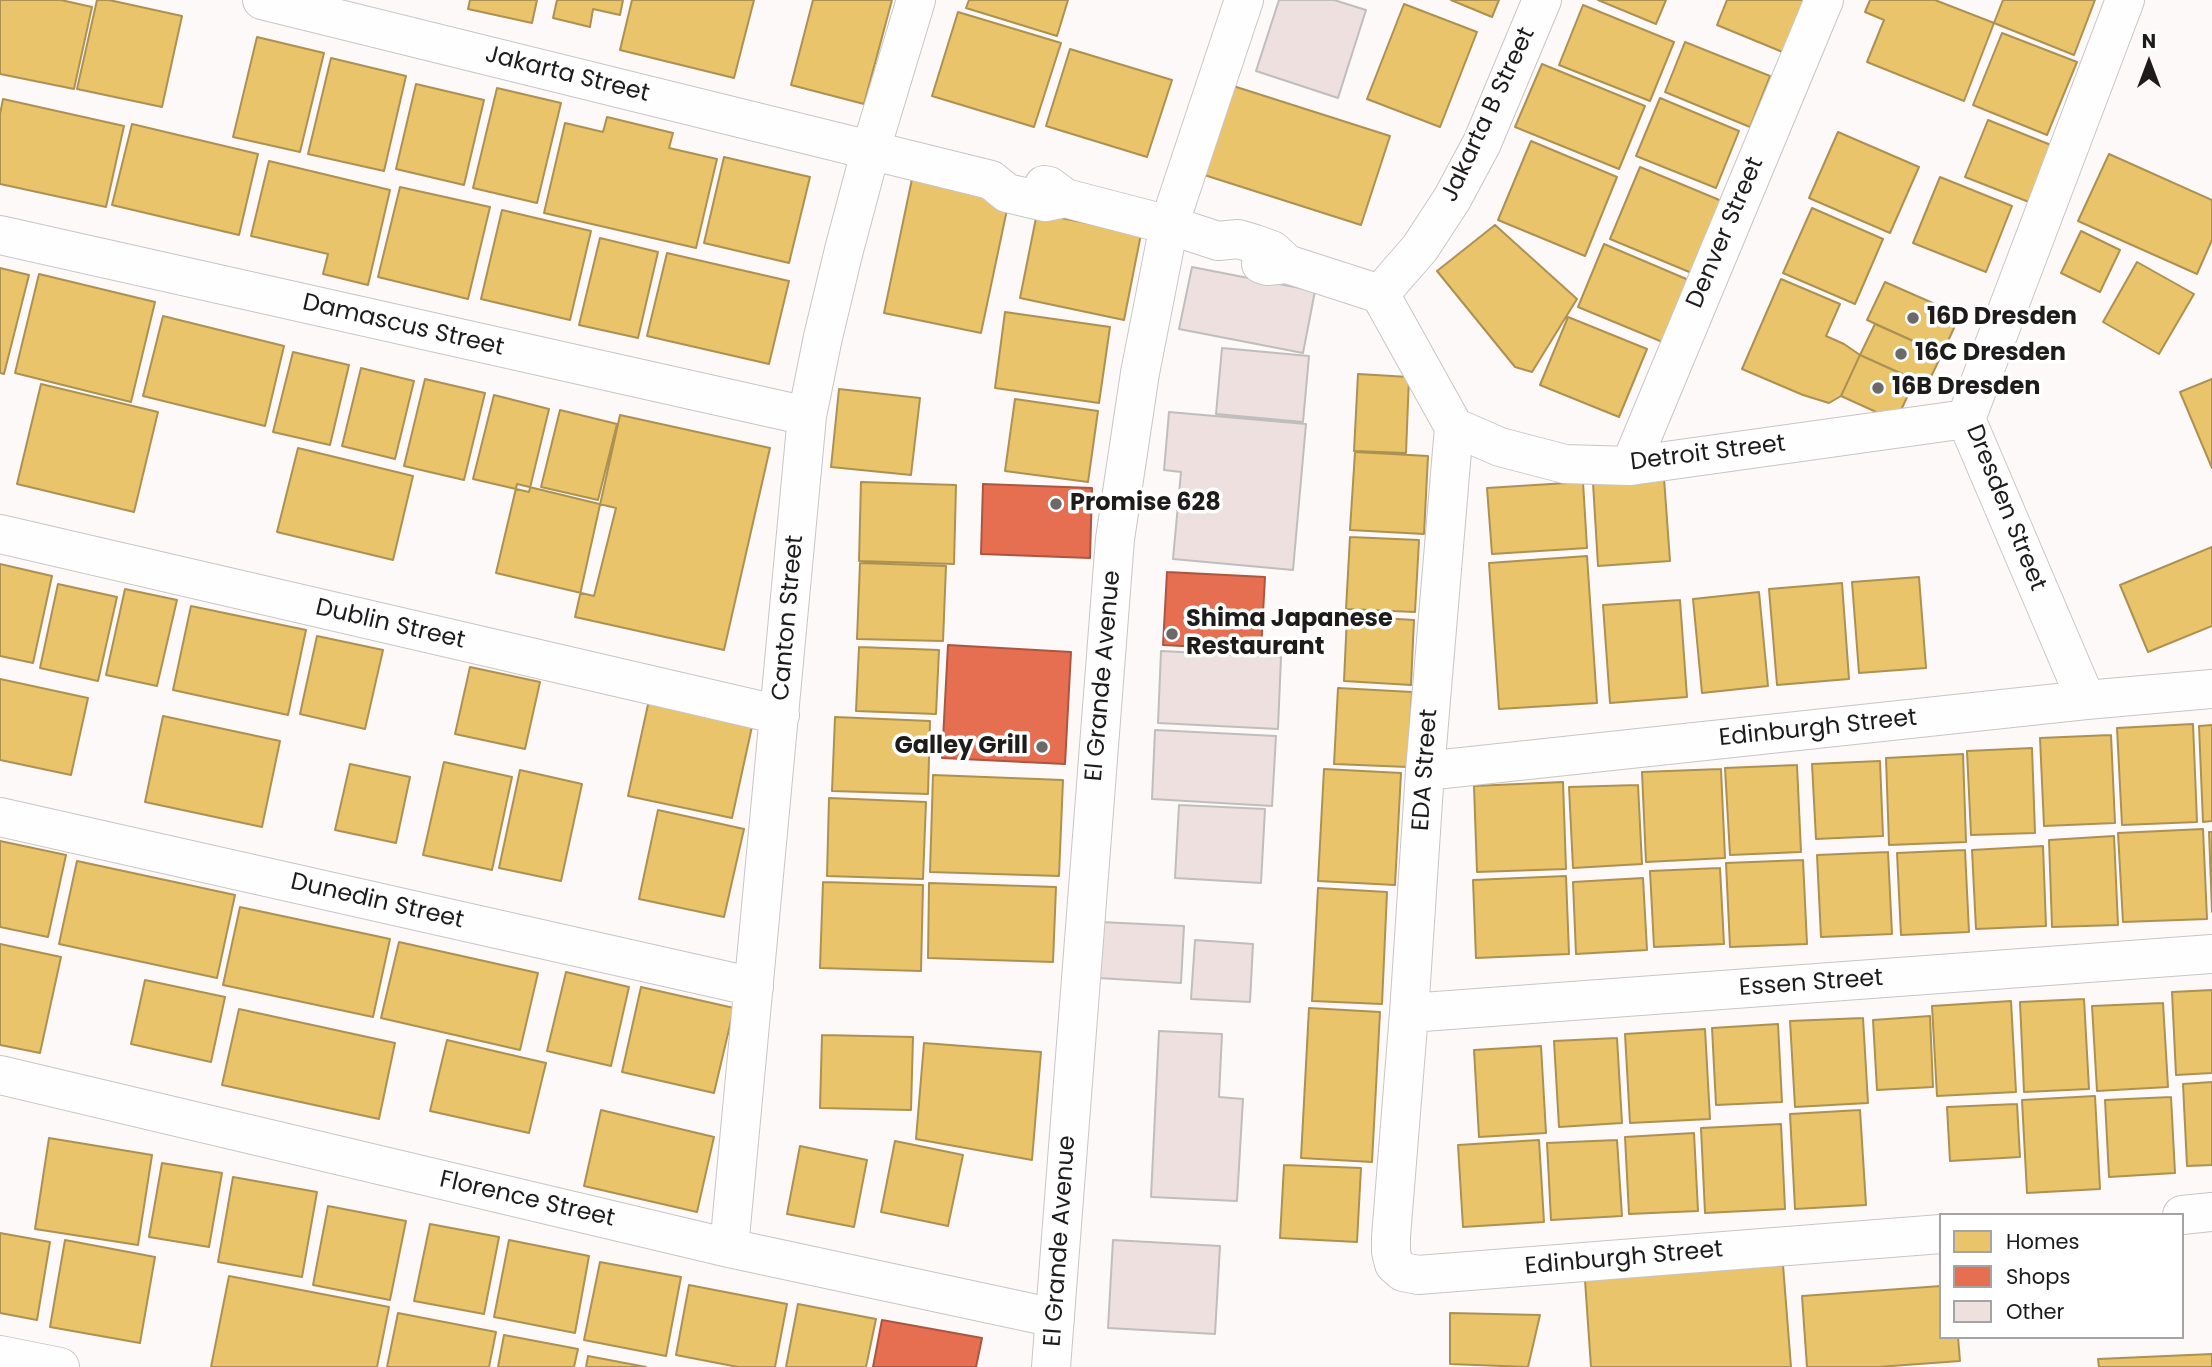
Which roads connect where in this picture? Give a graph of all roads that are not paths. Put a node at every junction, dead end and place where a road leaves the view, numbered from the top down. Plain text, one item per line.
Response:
1 (262, 0) edge
2 (916, 0) edge
3 (1244, 0) edge
4 (1542, 0) edge
5 (1824, 0) edge
6 (2125, 0) edge
7 (871, 149) junction
8 (1168, 225) junction
9 (0, 235) edge
10 (1380, 294) junction
11 (807, 416) junction
12 (1966, 419) junction
13 (1454, 427) junction
14 (1630, 466) junction
15 (0, 534) edge
16 (2212, 690) edge
17 (2086, 700) junction
18 (780, 715) junction
19 (1425, 771) junction
20 (0, 817) edge
21 (2212, 954) edge
22 (754, 987) junction
23 (1409, 1013) junction
24 (0, 1075) edge
25 (2212, 1212) edge
26 (2184, 1215) edge
27 (1939, 1234) edge
28 (729, 1248) junction
29 (1394, 1264) joint
30 (1055, 1318) junction
31 (0, 1355) edge
32 (60, 1367) edge
33 (1051, 1367) edge

1 - 7 street, Jakarta Street
2 - 7 street, Canton Street
3 - 8 street, El Grande Avenue
4 - 10 street, Jakarta B Street
5 - 14 street, Denver Street
6 - 12 street, Dresden Street
7 - 8 street, Jakarta Street
7 - 11 street, Canton Street
8 - 10 street, Jakarta Street
8 - 30 street, El Grande Avenue
9 - 11 street, Damascus Street
10 - 13 street
11 - 18 street, Canton Street
12 - 14 street, Detroit Street
12 - 17 street, Dresden Street
13 - 14 street, Detroit Street
13 - 19 street, EDA Street
15 - 18 street, Dublin Street
16 - 17 street, Edinburgh Street
17 - 19 street, Edinburgh Street
18 - 22 street, Canton Street
19 - 23 street, EDA Street
20 - 22 street, Dunedin Street
21 - 23 street, Essen Street
22 - 28 street, Canton Street
23 - 29 street, EDA Street
24 - 28 street, Florence Street
25 - 26 street
27 - 29 street, Edinburgh Street
28 - 30 street, Florence Street
30 - 33 street, El Grande Avenue
31 - 32 street

